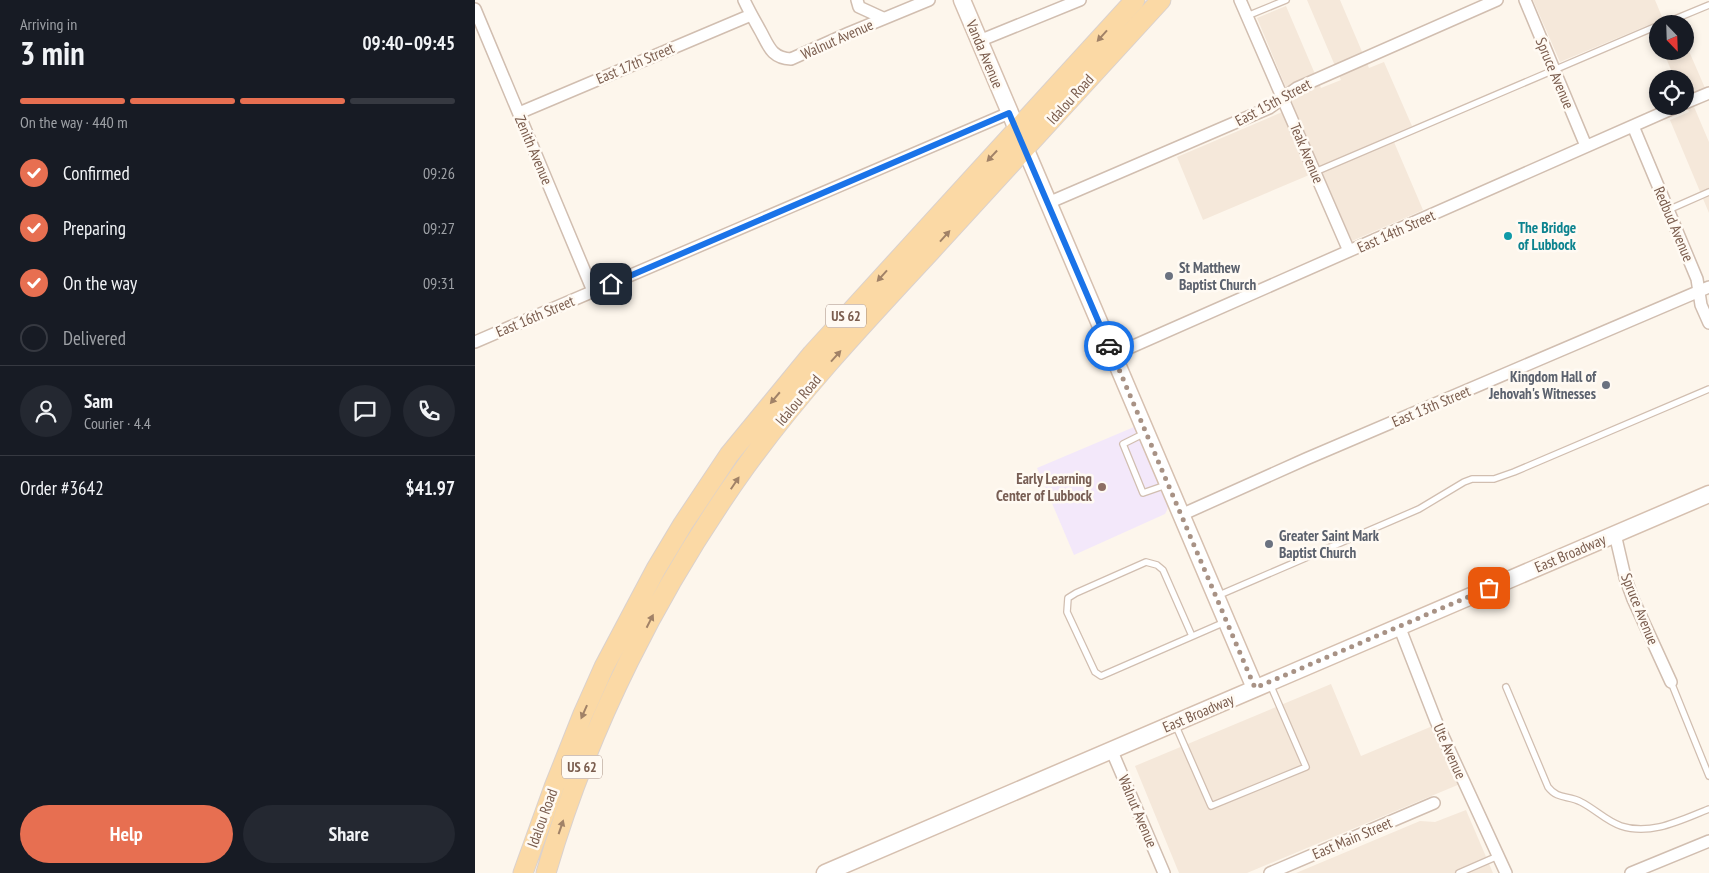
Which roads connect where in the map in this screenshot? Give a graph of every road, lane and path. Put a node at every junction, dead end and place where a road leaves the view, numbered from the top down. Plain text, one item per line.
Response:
1 (744, 0) edge
2 (857, 0) edge
3 (929, 0) edge
4 (962, 0) edge
5 (1080, 0) edge
6 (1135, 0) edge
7 (1161, 0) edge
8 (1240, 0) edge
9 (1286, 0) edge
10 (1497, 0) edge
11 (1525, 0) edge
12 (1709, 5) edge
13 (475, 9) edge
14 (751, 15) junction
15 (1685, 15) edge
16 (1247, 16) junction
17 (883, 18) junction
18 (1649, 29) edge
19 (979, 41) junction
20 (1554, 69) junction
21 (1709, 93) edge
22 (1283, 98) junction
23 (1694, 99) edge
24 (519, 112) junction
25 (1658, 115) edge
26 (1013, 121) junction
27 (1633, 126) junction
28 (1586, 146) junction
29 (1024, 149) junction
30 (1315, 172) junction
31 (1709, 192) edge
32 (1048, 203) junction
33 (1668, 210) junction
34 (1349, 251) junction
35 (1704, 289) edge
36 (593, 291) junction
37 (1709, 323) edge
38 (475, 342) edge
39 (1113, 355) junction
40 (1709, 389) edge
41 (1146, 432) junction
42 (1168, 484) junction
43 (1709, 494) edge
44 (1181, 515) junction
45 (1615, 534) junction
46 (1216, 596) junction
47 (1227, 621) junction
48 (1399, 626) junction
49 (1192, 636) junction
50 (1671, 682) joint
51 (1262, 685) junction
52 (1506, 687) dead end
53 (1175, 723) junction
54 (1111, 749) junction
55 (1709, 776) edge
56 (1434, 803) dead end
57 (1709, 809) edge
58 (1709, 840) edge
59 (1498, 856) junction
60 (523, 873) edge
61 (546, 873) edge
62 (825, 873) edge
63 (1165, 873) edge
64 (1270, 873) edge
65 (1459, 873) edge
66 (1506, 873) edge
67 (1631, 873) edge

1 - 14 street, Walnut Avenue
2 - 17 street
3 - 17 street, Walnut Avenue
4 - 19 main road, Vanda Avenue
5 - 19 street
6 -> 26 main road, Idalou Road / US 62
7 - 29 main road, Idalou Road / US 62
8 - 16 street, Teak Avenue
9 - 16 lane
10 - 22 street, East 15th Street
11 - 20 street, Spruce Avenue
12 - 15 lane
13 - 24 street, Zenith Avenue
14 - 17 street, Walnut Avenue
14 - 24 street, East 17th Street
16 - 22 street, Teak Avenue
18 - 20 lane
19 - 26 main road, Vanda Avenue
20 - 28 street, Spruce Avenue
20 - 30 lane
21 - 23 street
22 - 30 street, Teak Avenue
22 - 32 street, East 15th Street
24 - 36 street, Zenith Avenue
25 - 27 street, East 14th Street
26 - 29 main road, Vanda Avenue
26 - 36 street, East 16th Street
26 -> 60 main road, Idalou Road / US 62
27 - 28 street, East 14th Street
27 - 33 street, Redbud Avenue
28 - 34 street, East 14th Street
29 - 32 main road, Vanda Avenue
61 -> 29 main road, Idalou Road / US 62
30 - 34 street, Teak Avenue
31 - 33 lane
32 - 39 main road, Vanda Avenue
33 - 35 street, Redbud Avenue
34 - 39 street, East 14th Street
35 - 37 street, Redbud Avenue
35 - 44 street, East 13th Street
36 - 38 street, East 16th Street
39 - 41 main road, Vanda Avenue
40 - 46 lane
41 - 42 main road, Vanda Avenue
41 - 42 lane
42 - 44 main road, Vanda Avenue
43 - 45 main road, East Broadway
44 - 46 main road, Vanda Avenue
45 - 48 main road, East Broadway
45 - 50 street, Spruce Avenue
46 - 47 main road, Vanda Avenue
47 - 49 lane
47 - 51 main road, Vanda Avenue
48 - 51 main road, East Broadway
48 - 59 street, Ute Avenue
49 - 49 lane
50 - 55 lane
51 - 53 main road, East Broadway
51 - 53 lane
52 - 57 lane
53 - 54 main road, East Broadway
54 - 62 main road, East Broadway
54 - 63 street, Walnut Avenue
56 - 64 street, East Main Street
58 - 67 street
59 - 65 lane
59 - 66 street, Ute Avenue

